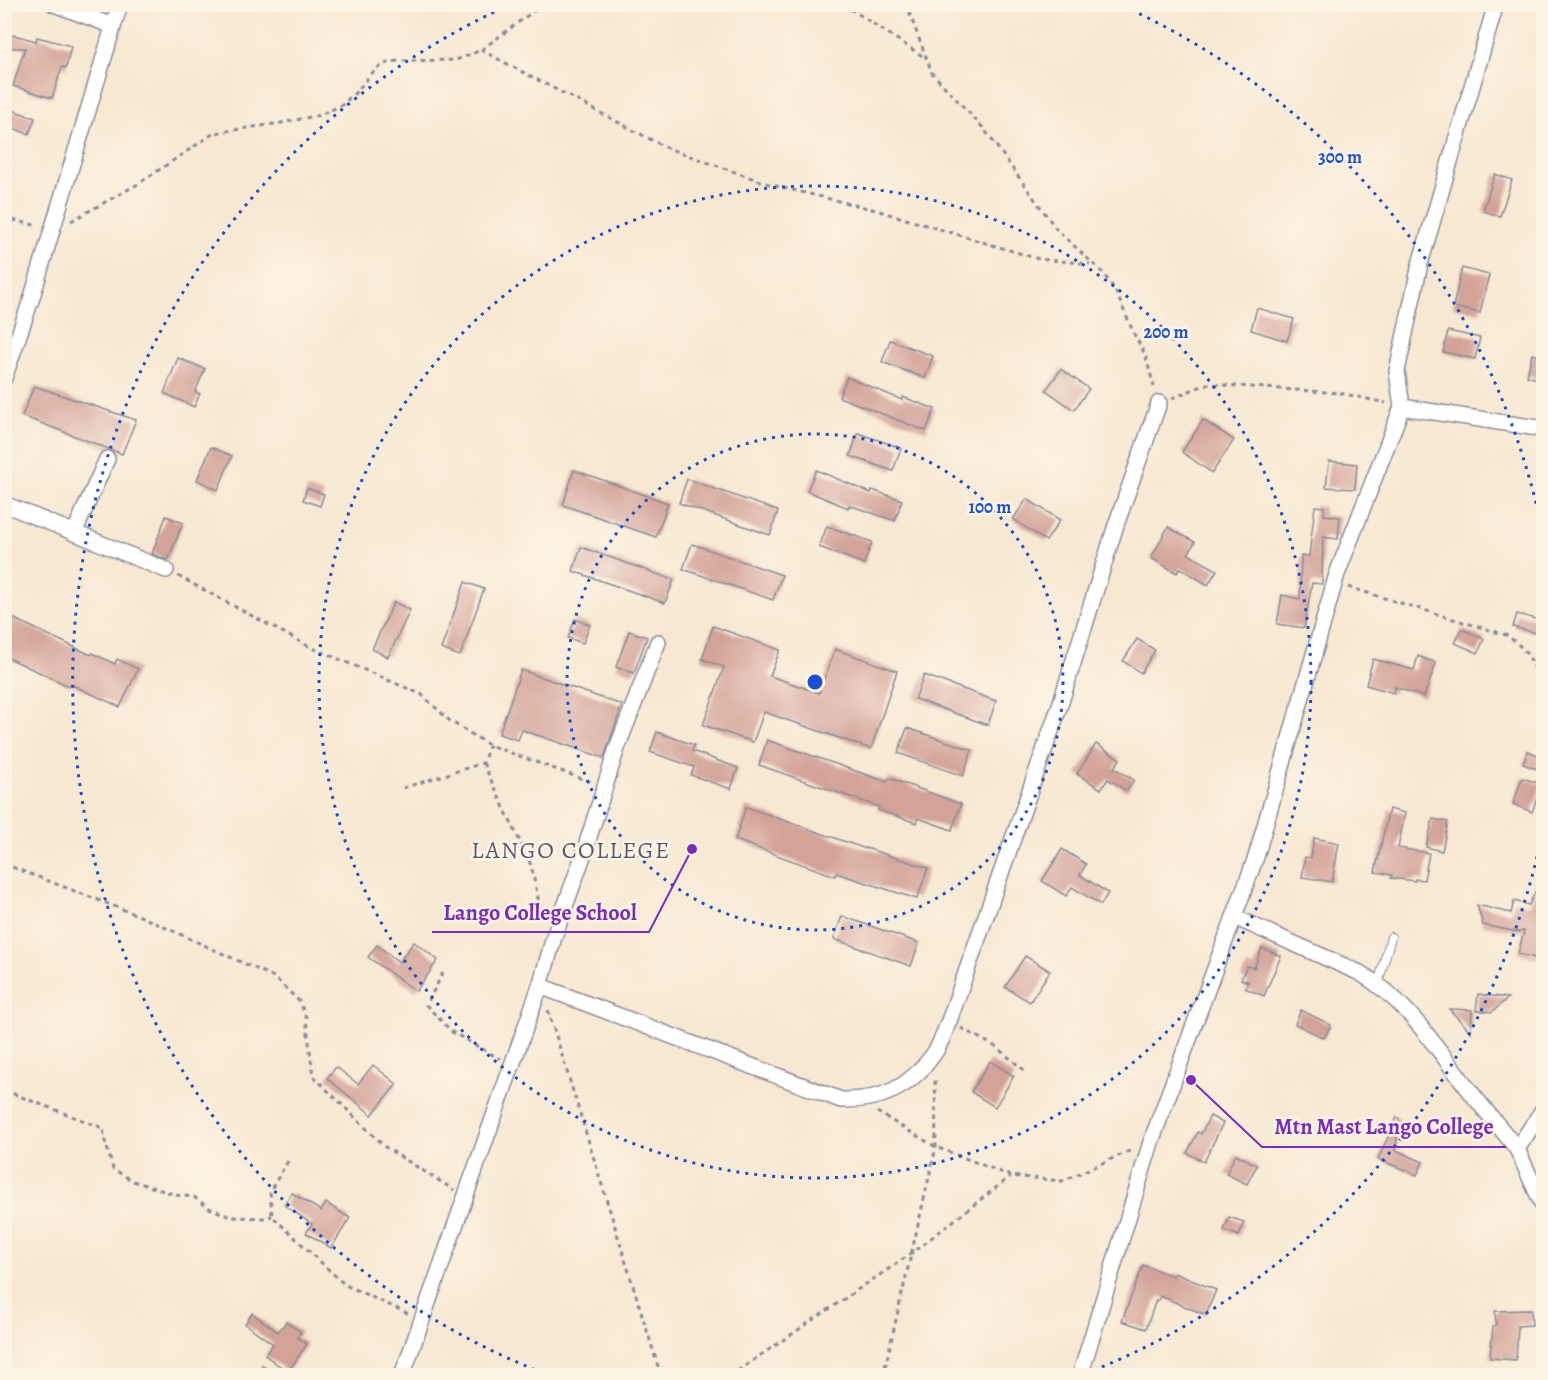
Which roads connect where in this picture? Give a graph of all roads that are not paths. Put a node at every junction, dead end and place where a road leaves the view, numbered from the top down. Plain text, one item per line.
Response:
1 (54, 4) edge
2 (120, 4) edge
3 (1496, 4) edge
4 (113, 26) junction
5 (4, 378) edge
6 (1159, 403) road end
7 (1402, 407) junction
8 (1544, 429) edge
9 (107, 459) dead end
10 (4, 504) edge
11 (74, 532) junction
12 (166, 570) road end
13 (658, 642) dead end
14 (1234, 916) junction
15 (1391, 937) dead end
16 (1378, 984) junction
17 (540, 986) junction
18 (1544, 1108) edge
19 (1517, 1149) junction
20 (1544, 1208) edge
21 (402, 1376) edge
22 (1080, 1376) edge

1 - 4 street
2 - 4 street
3 - 7 street
4 - 5 street
6 - 17 street
7 - 8 street
7 - 14 street
9 - 11 street
10 - 11 street
11 - 12 street
13 - 17 street
14 - 16 street
14 - 22 street
15 - 16 lane
16 - 19 street
17 - 21 street
18 - 19 street
19 - 20 street

